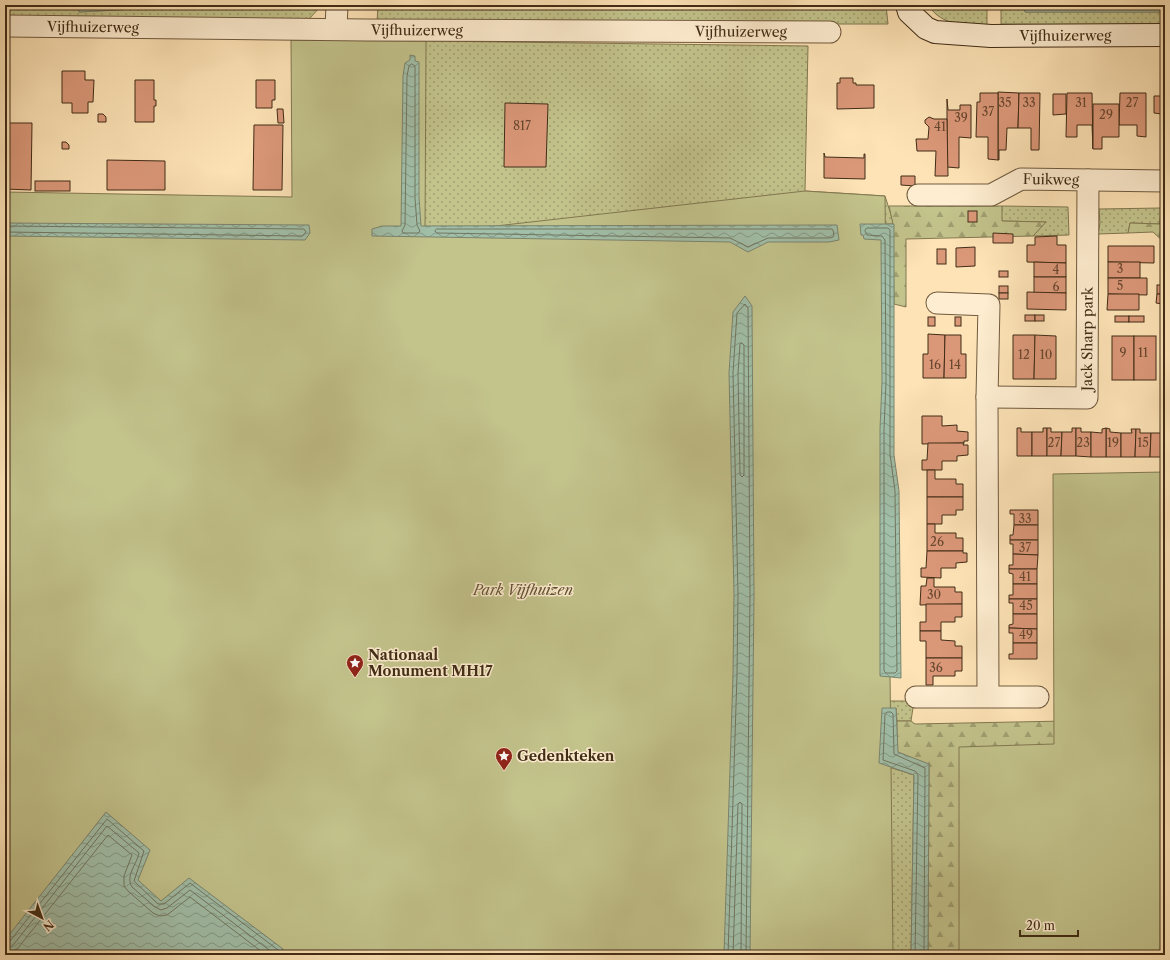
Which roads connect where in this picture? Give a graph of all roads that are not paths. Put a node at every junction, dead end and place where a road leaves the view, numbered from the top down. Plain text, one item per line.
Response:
1 (337, 5) edge
2 (907, 5) edge
3 (5, 26) edge
4 (336, 29) junction
5 (830, 32) dead end
6 (1165, 35) edge
7 (1088, 180) junction
8 (1165, 181) edge
9 (918, 195) dead end
10 (937, 303) dead end
11 (987, 397) junction
12 (988, 696) junction
13 (916, 697) dead end
14 (1038, 697) dead end

1 - 4 street
2 - 6 street, Vijfhuizerweg
3 - 4 street, Vijfhuizerweg
4 - 5 street, Vijfhuizerweg
7 - 8 street, Fuikweg
7 - 9 street, Fuikweg
7 - 11 street, Jack Sharp park
10 - 11 street
11 - 12 street
12 - 13 street
12 - 14 street

